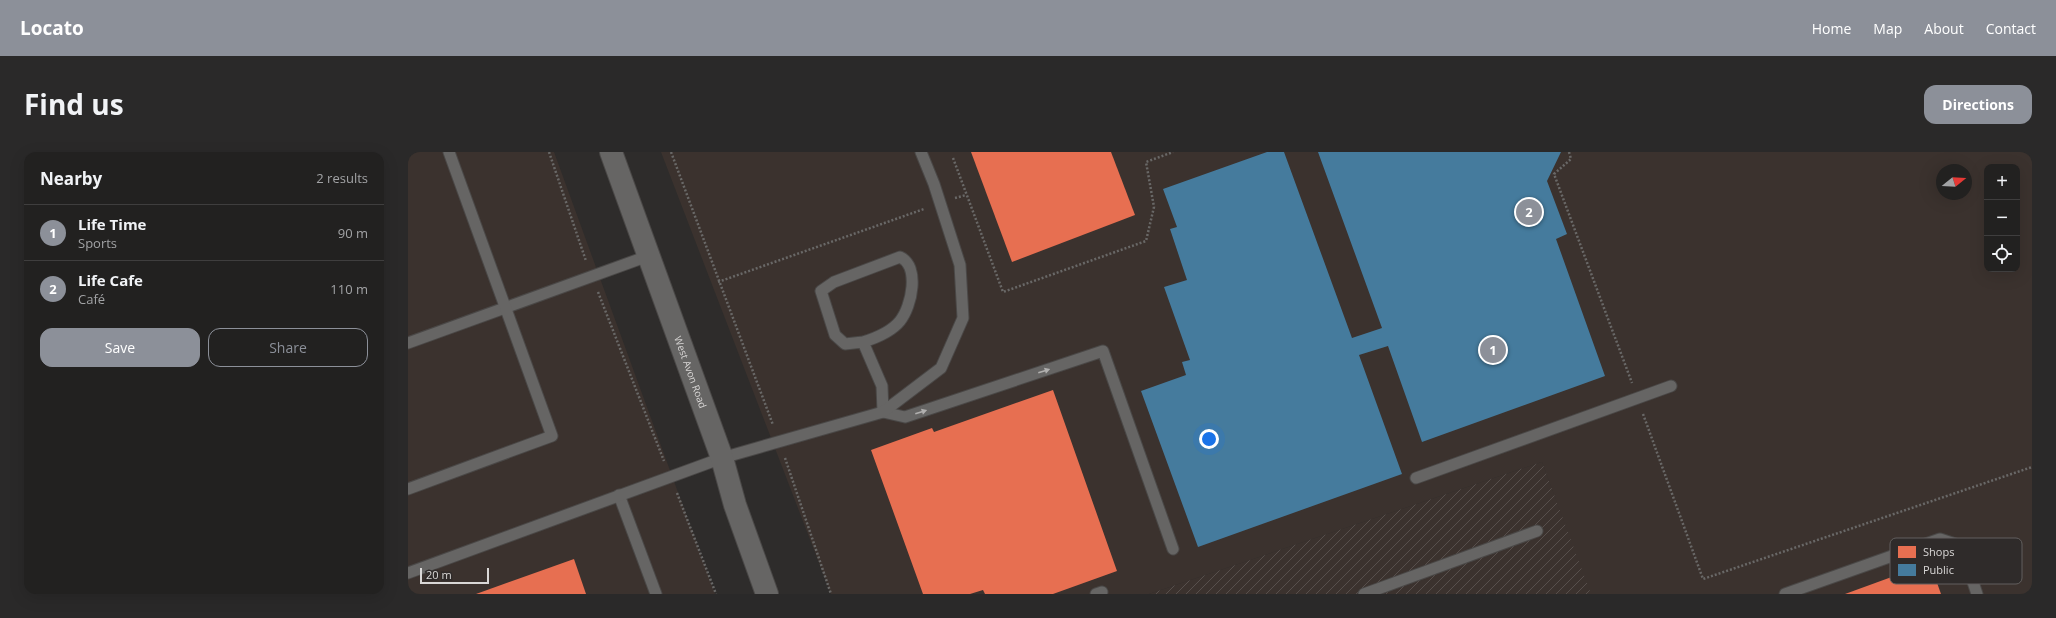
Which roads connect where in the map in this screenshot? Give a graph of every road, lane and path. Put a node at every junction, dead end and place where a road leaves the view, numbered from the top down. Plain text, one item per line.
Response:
1 (449, 152) edge
2 (549, 152) edge
3 (611, 152) edge
4 (671, 152) edge
5 (921, 152) edge
6 (1173, 152) edge
7 (1569, 152) edge
8 (953, 158) dead end
9 (966, 195) junction
10 (940, 203) junction
11 (648, 256) junction
12 (591, 277) junction
13 (718, 282) junction
14 (506, 308) junction
15 (863, 342) junction
16 (408, 343) edge
17 (1671, 386) dead end
18 (1637, 399) junction
19 (883, 412) junction
20 (779, 442) junction
21 (722, 458) junction
22 (2032, 467) edge
23 (671, 477) junction
24 (1416, 478) dead end
25 (408, 490) edge
26 (619, 495) junction
27 (1537, 531) dead end
28 (1173, 549) dead end
29 (1890, 557) edge
30 (408, 573) edge
31 (1974, 584) edge
32 (656, 594) edge
33 (716, 594) edge
34 (767, 594) edge
35 (831, 594) edge
36 (1364, 594) edge
37 (1785, 594) edge
38 (1977, 594) edge

1 - 14 lane
2 - 12 path
3 - 11 main road, West Avon Road
4 - 13 path
5 - 10 lane
6 - 9 path
7 - 18 path
8 - 9 path
9 - 10 path
10 - 13 path
10 - 19 lane
11 - 12 lane
11 - 21 main road, West Avon Road
12 - 14 lane
12 - 23 path
13 - 20 path
14 - 16 lane
14 - 25 lane
15 - 15 lane
15 - 19 lane
17 - 18 lane
18 - 22 path
18 - 24 lane
19 - 20 lane
19 -> 28 lane
20 - 21 lane
20 - 35 path
21 - 23 lane
21 - 34 main road, West Avon Road
23 - 26 lane
23 - 33 path
26 - 30 lane
26 - 32 lane
27 - 36 lane
29 - 37 lane
31 - 38 lane

